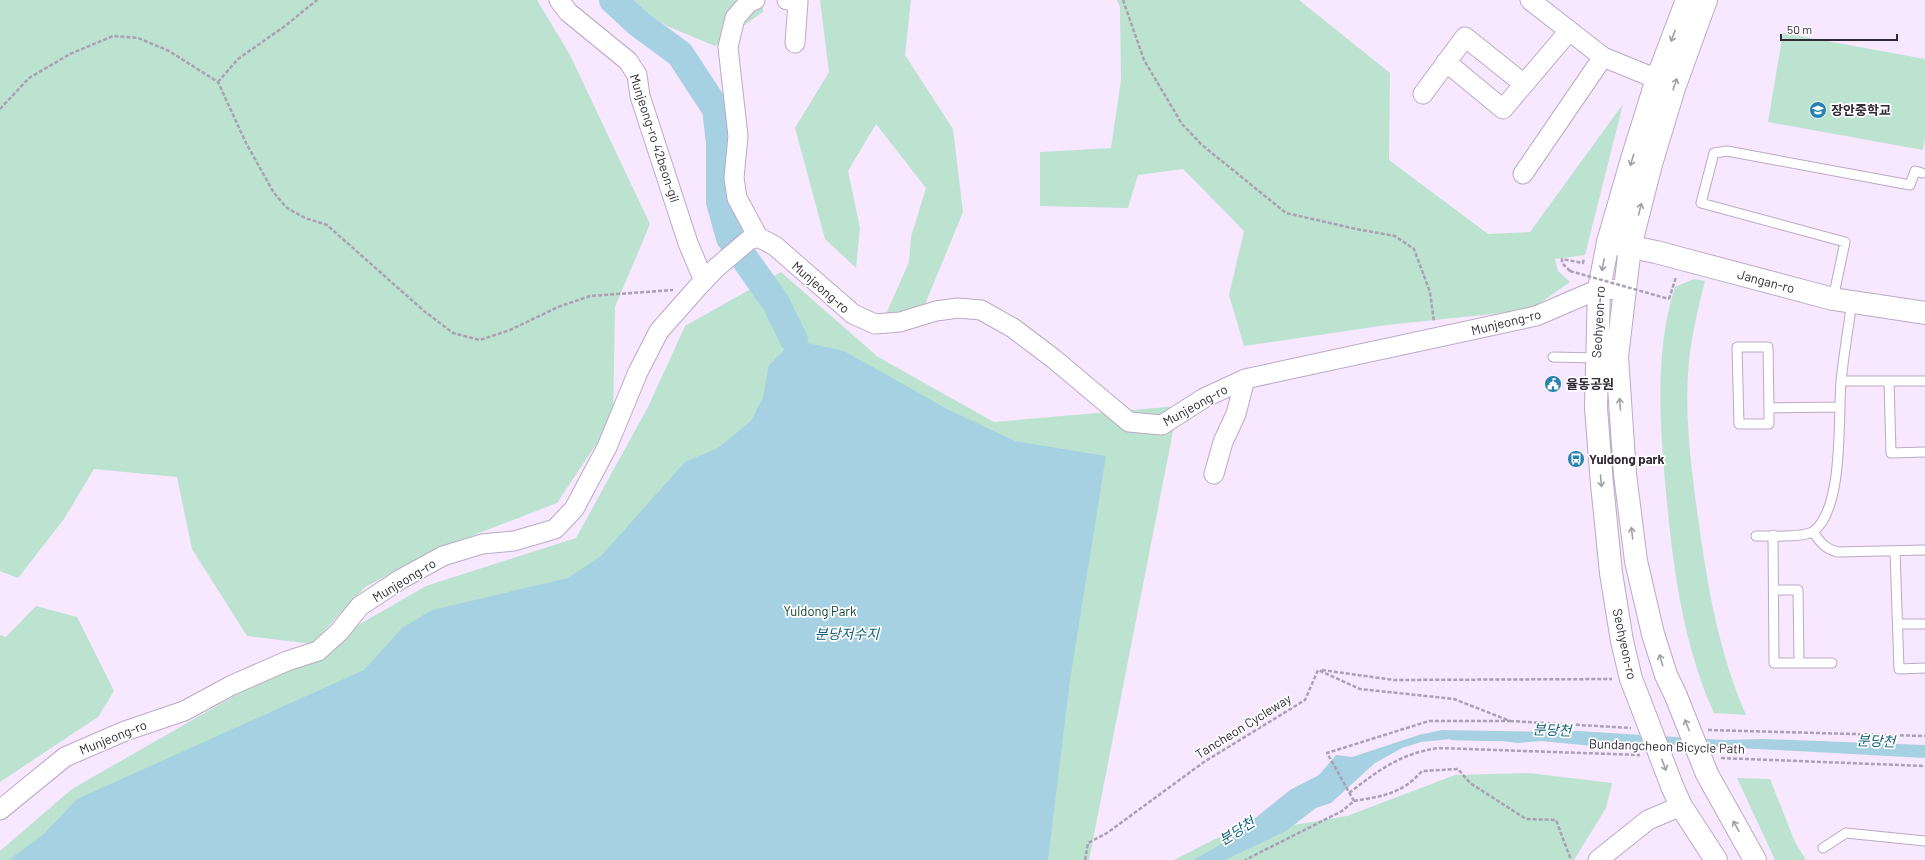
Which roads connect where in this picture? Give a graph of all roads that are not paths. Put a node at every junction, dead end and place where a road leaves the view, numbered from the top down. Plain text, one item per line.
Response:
1 (559, 0) edge
2 (755, 0) edge
3 (787, 0) edge
4 (1530, 0) edge
5 (1687, 0) edge
6 (1706, 0) edge
7 (1569, 31) junction
8 (795, 43) dead end
9 (1603, 57) junction
10 (1446, 62) junction
11 (1657, 79) junction
12 (1524, 84) junction
13 (1423, 94) dead end
14 (1922, 173) dead end
15 (1522, 174) dead end
16 (754, 238) junction
17 (1608, 242) junction
18 (1630, 247) junction
19 (706, 279) junction
20 (1599, 289) junction
21 (1625, 290) junction
22 (1842, 300) junction
23 (1925, 313) edge
24 (1553, 357) dead end
25 (1596, 358) junction
26 (1244, 379) junction
27 (1841, 381) junction
28 (1889, 381) junction
29 (1925, 381) edge
30 (1840, 407) junction
31 (1769, 408) junction
32 (1925, 452) edge
33 (1214, 474) dead end
34 (1813, 532) junction
35 (1773, 535) junction
36 (1756, 536) dead end
37 (1925, 550) edge
38 (1895, 551) junction
39 (1774, 590) junction
40 (1898, 624) junction
41 (1925, 624) edge
42 (1799, 663) junction
43 (1832, 663) dead end
44 (1925, 668) edge
45 (1681, 806) junction
46 (0, 810) edge
47 (1925, 841) edge
48 (1823, 848) dead end
49 (1598, 860) edge
50 (1716, 860) edge
51 (1755, 860) edge

1 - 19 street, Munjeong-ro 42beon-gil
2 - 16 street
3 - 8 street
4 - 7 street
5 -> 11 main road, Seohyeon-ro
18 -> 6 main road, Seohyeon-ro
7 - 9 street
7 - 12 street
9 - 11 street
9 - 15 street
10 - 12 street
10 - 12 street
10 - 13 street
11 -> 17 main road, Seohyeon-ro
14 - 22 lane
16 - 19 street, Munjeong-ro
16 - 26 street, Munjeong-ro
17 - 18 main road, Jangan-ro
17 -> 20 main road, Seohyeon-ro
18 - 21 main road, Seohyeon-ro
18 - 22 main road, Jangan-ro
19 - 46 street, Munjeong-ro
20 - 21 street, Munjeong-ro
20 - 25 main road, Seohyeon-ro
20 - 26 street, Munjeong-ro
51 -> 21 main road, Seohyeon-ro, bridge
22 - 23 main road, Jangan-ro
22 - 27 lane
24 - 25 lane
25 -> 45 main road, Seohyeon-ro, bridge
26 - 33 street
27 - 28 lane
27 - 30 lane
28 - 29 lane
28 - 32 lane
30 - 31 lane
30 - 34 lane
31 - 31 lane
34 - 35 lane
34 - 38 lane
35 - 36 lane
35 - 39 lane
37 - 38 lane
38 - 40 lane
39 - 42 lane
39 - 42 lane
40 - 41 lane
40 - 44 lane
42 - 43 lane
45 - 49 street
45 - 50 main road
47 - 48 lane

